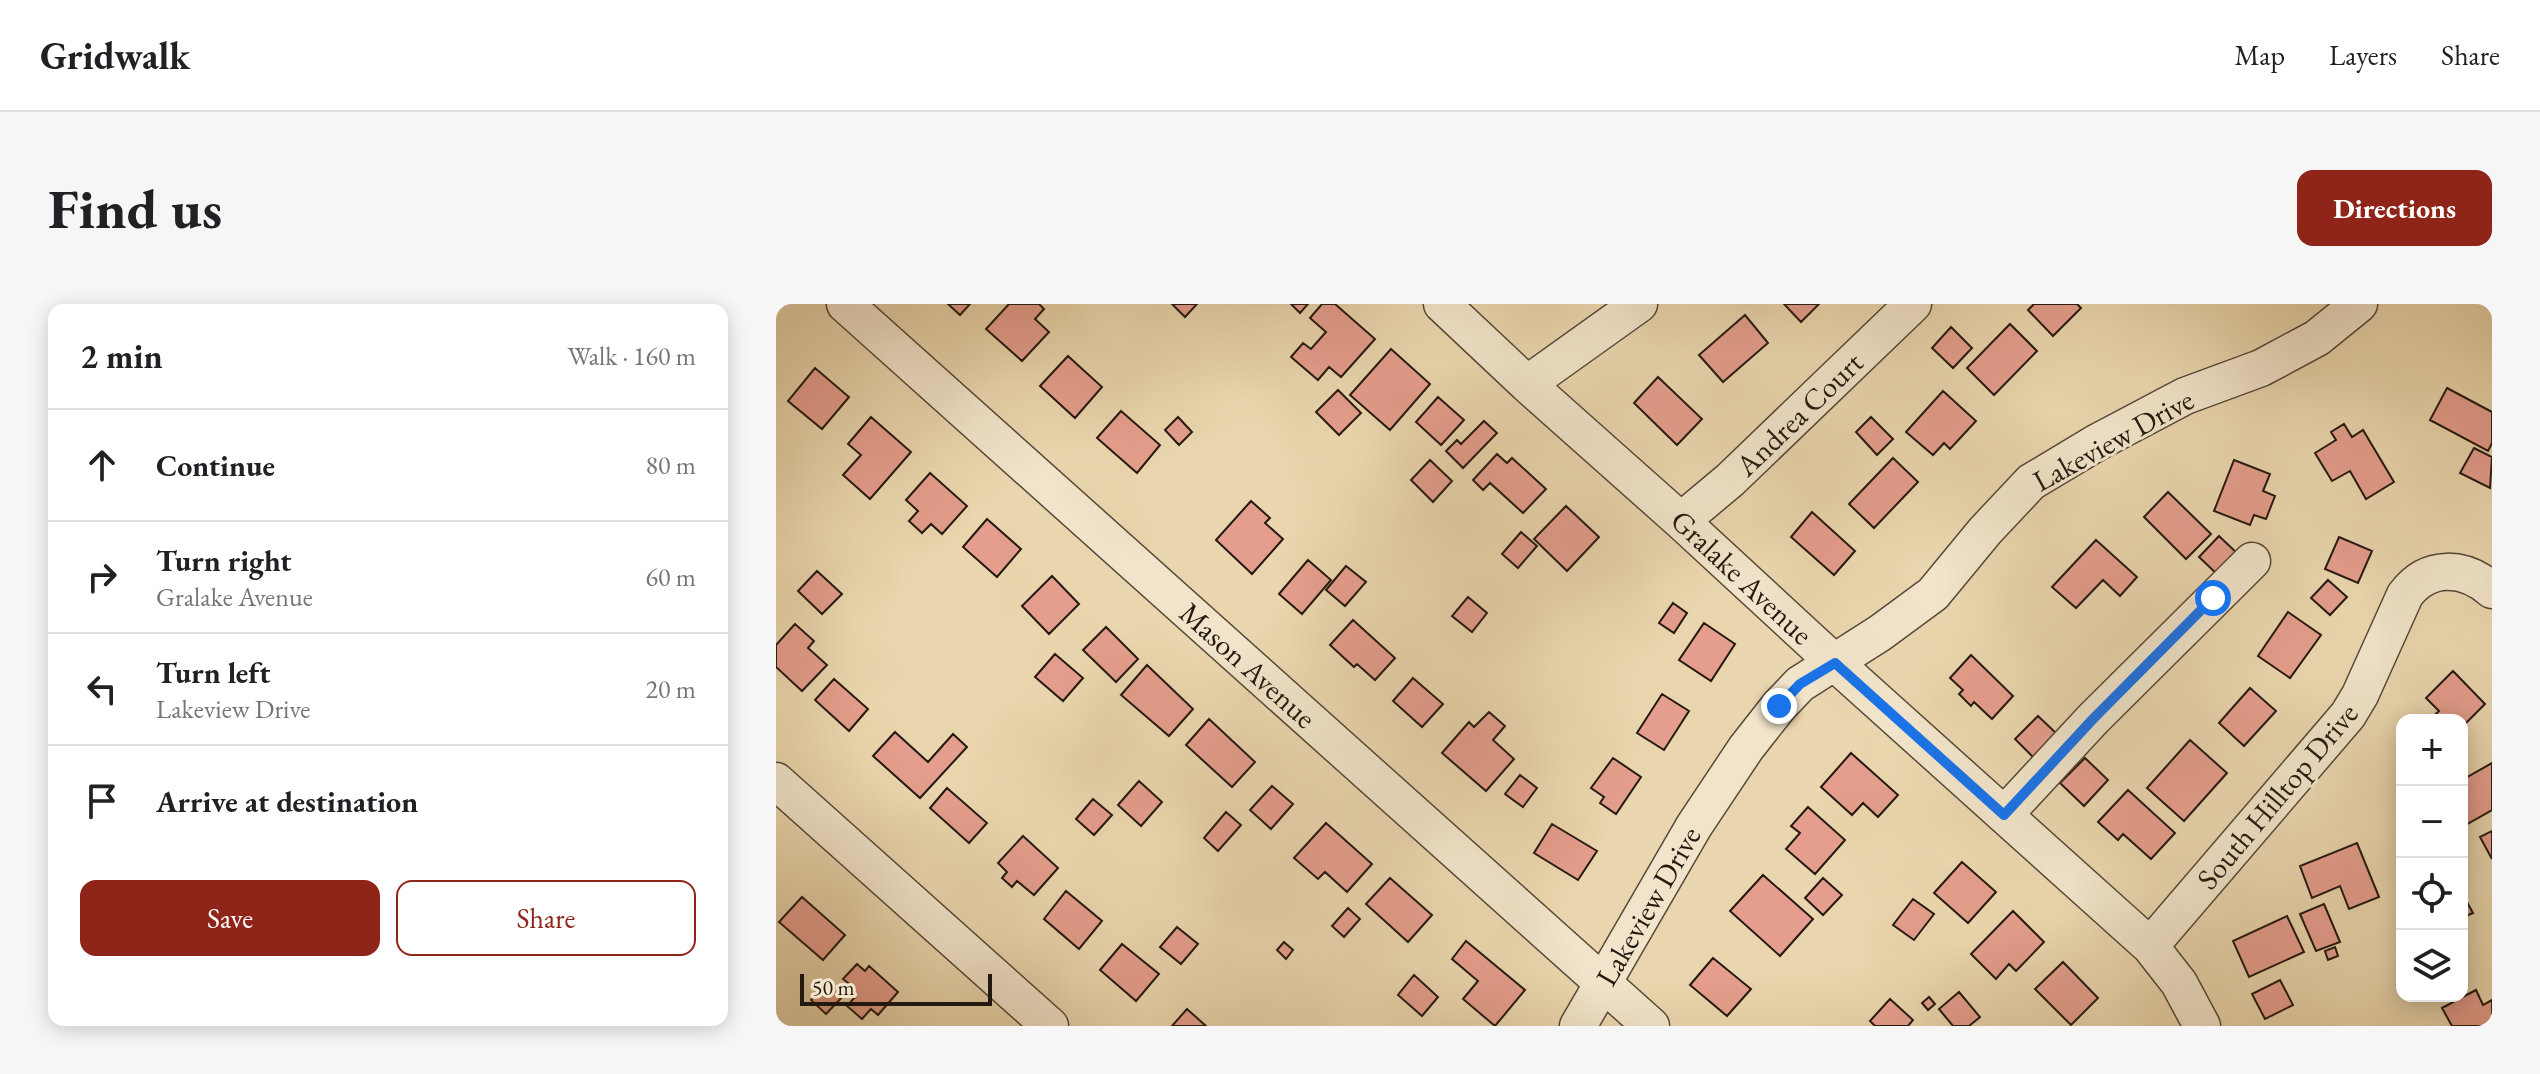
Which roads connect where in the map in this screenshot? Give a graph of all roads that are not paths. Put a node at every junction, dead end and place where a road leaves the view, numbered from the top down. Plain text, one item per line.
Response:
1 (845, 304) edge
2 (1442, 304) edge
3 (1639, 304) edge
4 (1913, 304) edge
5 (2359, 304) edge
6 (1527, 384) junction
7 (1681, 521) junction
8 (2252, 561) dead end
9 (2492, 590) edge
10 (1835, 663) junction
11 (776, 781) edge
12 (2004, 815) junction
13 (2150, 946) junction
14 (1603, 984) junction
15 (1050, 1026) edge
16 (1578, 1026) edge
17 (1651, 1026) edge
18 (2202, 1026) edge

1 - 14 street, Mason Avenue
2 - 6 street, Gralake Avenue
3 - 6 street
4 - 7 street, Andrea Court
5 - 10 street, Lakeview Drive
6 - 7 street, Gralake Avenue
7 - 10 street, Gralake Avenue
8 - 12 street
9 - 13 street, South Hilltop Drive
10 - 12 street, Gralake Avenue
10 - 14 street, Lakeview Drive
11 - 15 street
12 - 13 street, Gralake Avenue
13 - 18 street, Gralake Avenue
14 - 16 street, Lakeview Drive
14 - 17 street, Mason Avenue

